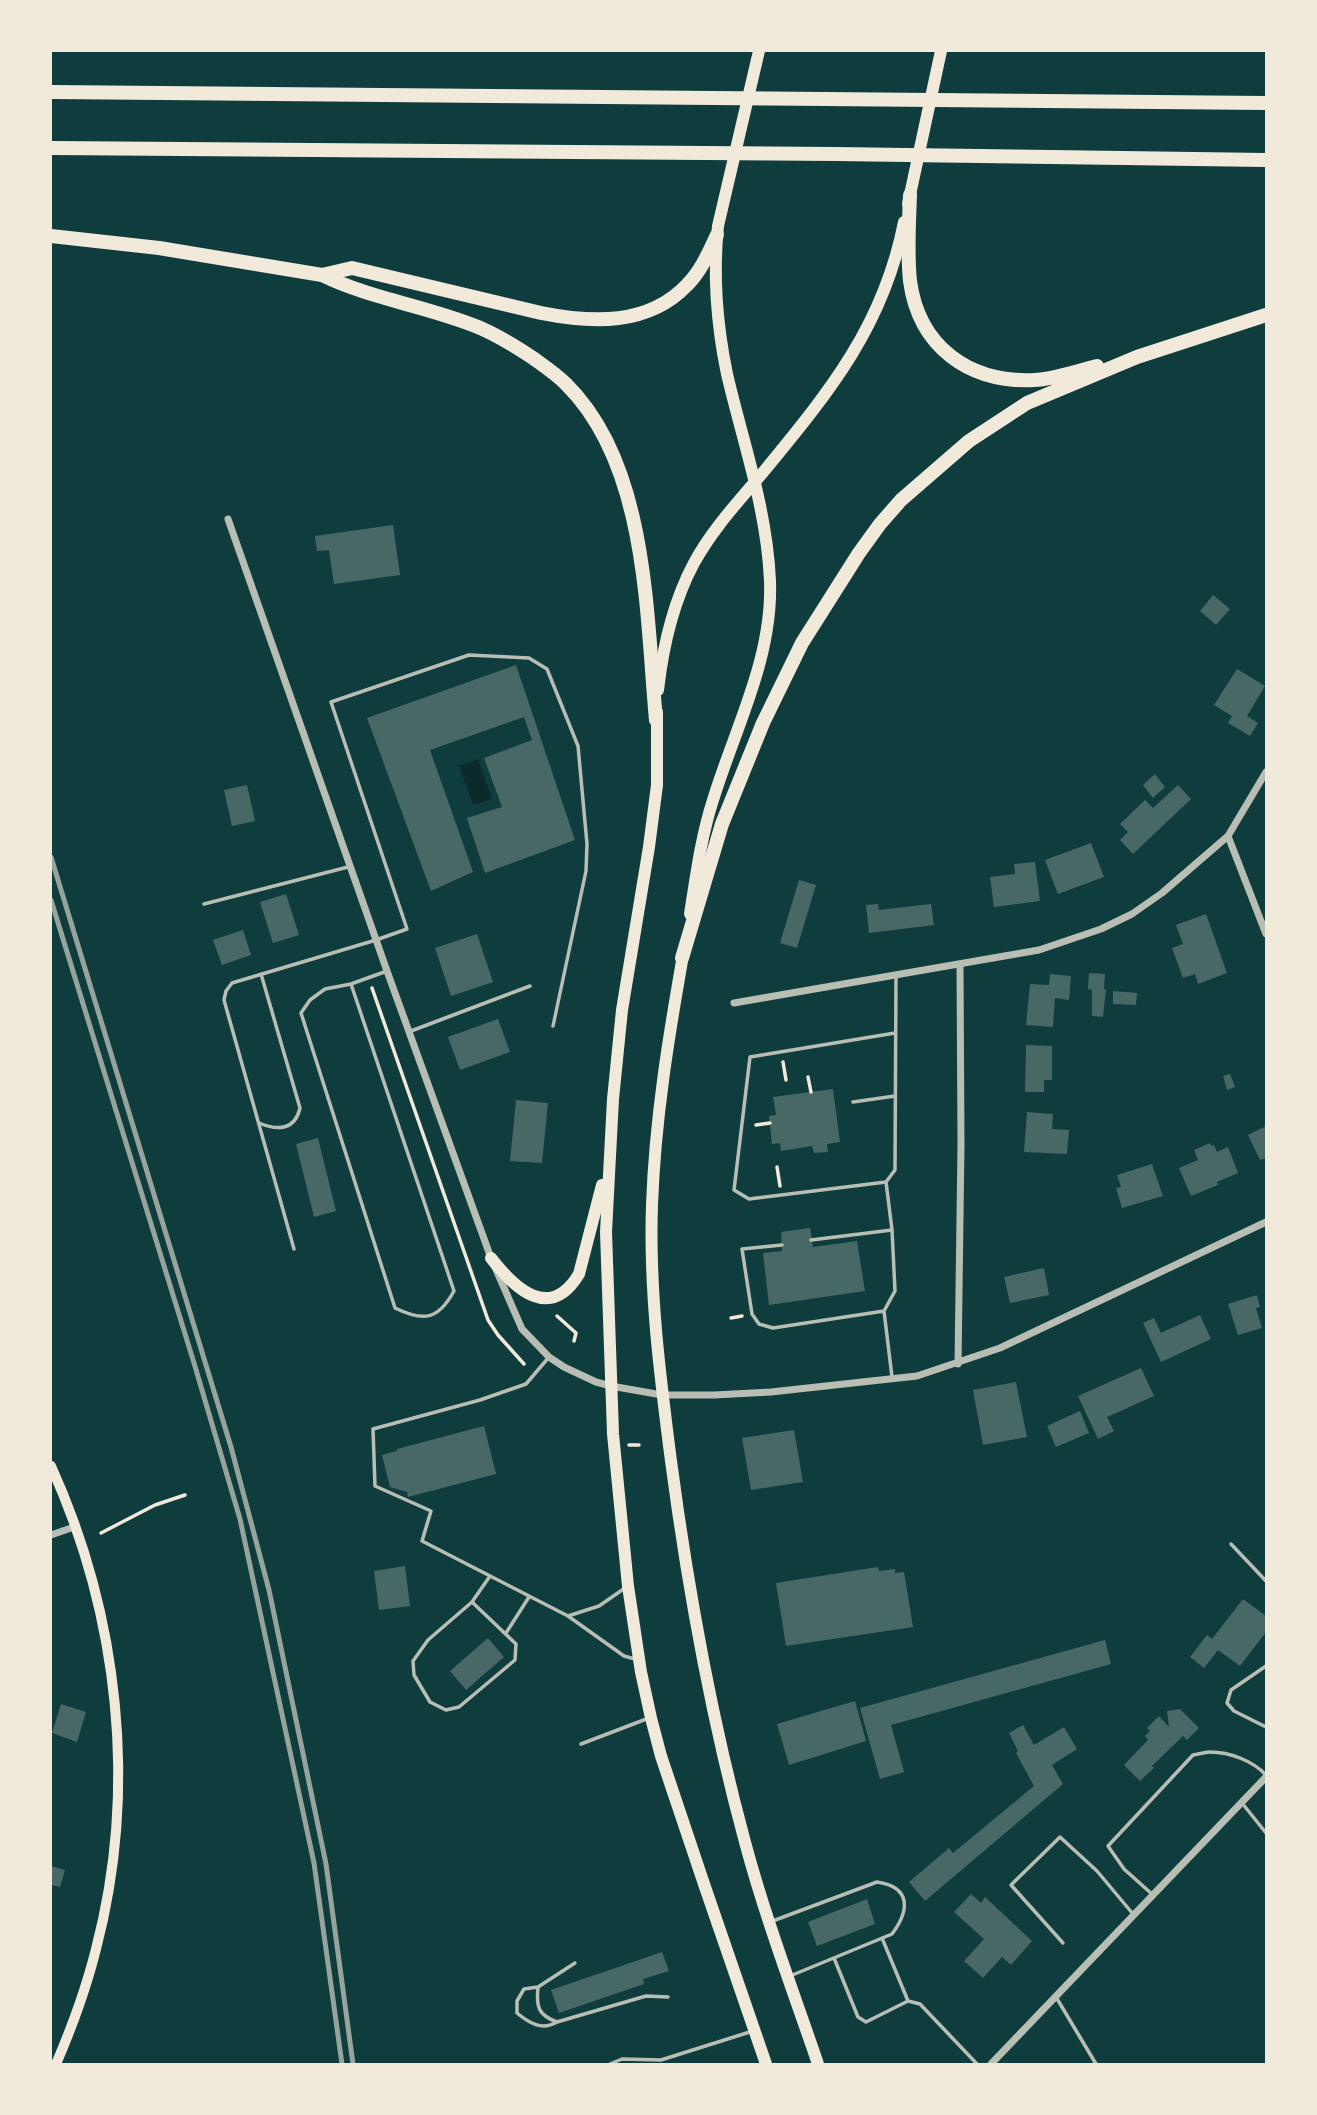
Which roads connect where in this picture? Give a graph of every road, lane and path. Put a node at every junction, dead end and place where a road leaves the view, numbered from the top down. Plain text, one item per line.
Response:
1 (758, 51) edge
2 (941, 51) edge
3 (51, 92) edge
4 (1266, 103) edge
5 (51, 148) edge
6 (1266, 160) edge
7 (910, 195) junction
8 (718, 230) junction
9 (51, 236) edge
10 (322, 275) junction
11 (1266, 315) edge
12 (1137, 357) junction
13 (756, 480) junction
14 (228, 519) dead end
15 (656, 720) junction
16 (1266, 772) edge
17 (1228, 836) junction
18 (350, 866) junction
19 (204, 904) dead end
20 (1266, 934) edge
21 (376, 940) junction
22 (682, 958) junction
23 (960, 964) junction
24 (387, 971) junction
25 (261, 974) junction
26 (896, 975) junction
27 (351, 984) junction
28 (530, 986) dead end
29 (372, 988) dead end
30 (734, 1003) dead end
31 (553, 1026) dead end
32 (409, 1031) junction
33 (895, 1033) junction
34 (782, 1052) junction
35 (808, 1077) dead end
36 (786, 1080) dead end
37 (811, 1092) dead end
38 (895, 1096) junction
39 (853, 1101) dead end
40 (769, 1123) dead end
41 (259, 1124) junction
42 (757, 1125) dead end
43 (609, 1158) junction
44 (777, 1167) dead end
45 (886, 1182) junction
46 (782, 1195) junction
47 (1266, 1222) edge
48 (892, 1230) junction
49 (811, 1240) dead end
50 (782, 1245) dead end
51 (294, 1250) dead end
52 (491, 1258) junction
53 (884, 1311) junction
54 (557, 1316) dead end
55 (574, 1341) dead end
56 (549, 1357) junction
57 (524, 1364) dead end
58 (958, 1364) junction
59 (893, 1379) junction
60 (611, 1387) junction
61 (662, 1395) junction
62 (639, 1445) dead end
63 (626, 1446) dead end
64 (51, 1466) edge
65 (185, 1495) dead end
66 (74, 1527) junction
67 (101, 1533) dead end
68 (51, 1535) edge
69 (1231, 1544) dead end
70 (490, 1576) junction
71 (1266, 1581) edge
72 (628, 1586) junction
73 (529, 1597) junction
74 (472, 1602) junction
75 (568, 1616) junction
76 (505, 1634) junction
77 (639, 1658) junction
78 (1266, 1666) edge
79 (651, 1718) junction
80 (1266, 1727) edge
81 (581, 1744) dead end
82 (1266, 1776) edge
83 (1242, 1803) junction
84 (1266, 1833) edge
85 (1153, 1895) junction
86 (1135, 1915) junction
87 (770, 1922) junction
88 (882, 1938) junction
89 (1063, 1943) dead end
90 (834, 1958) junction
91 (575, 1963) dead end
92 (788, 1976) junction
93 (538, 1987) junction
94 (1056, 1996) junction
95 (668, 1997) dead end
96 (908, 2001) junction
97 (557, 2022) junction
98 (754, 2030) junction
99 (56, 2064) edge
100 (610, 2064) edge
101 (766, 2064) edge
102 (818, 2064) edge
103 (977, 2064) edge
104 (990, 2064) edge
105 (1096, 2064) edge

1 - 8 highway
2 - 7 highway
3 - 4 highway
5 - 6 highway
7 - 12 highway
7 - 13 highway
8 - 10 highway
8 - 13 highway
9 - 10 highway
10 - 15 highway
11 - 12 highway
12 - 22 highway
13 - 15 highway
13 - 22 highway
14 - 18 street
15 - 43 highway
16 - 17 street
17 - 20 street
17 - 23 street
18 - 19 lane
18 - 21 street
21 - 24 street
21 - 25 lane
21 - 31 lane
22 - 61 highway
23 - 26 street
23 - 58 street
24 - 27 lane
24 - 32 street
25 - 41 lane
25 - 41 lane
26 - 30 street
26 - 33 lane
27 - 27 lane
28 - 32 lane
29 - 57 path
32 - 52 street
33 - 34 lane
33 - 38 lane
34 - 36 path
34 - 46 lane
35 - 37 path
38 - 39 lane
38 - 45 lane
40 - 42 path
41 - 51 lane
43 - 52 highway
43 - 60 highway
44 - 46 path
45 - 46 lane
45 - 48 lane
47 - 58 street
48 - 49 lane
48 - 53 lane
50 - 53 lane
52 - 56 street
53 - 59 lane
54 - 55 path
56 - 60 street
56 - 70 lane
58 - 59 street
59 - 61 street
60 - 61 street
60 - 72 highway
61 - 87 highway
62 - 63 path
64 - 66 main road
65 - 67 path
66 - 68 street
66 - 99 main road
69 - 71 lane
70 - 73 lane
70 - 74 lane
72 - 75 lane
72 - 77 highway
73 - 75 lane
73 - 76 lane
74 - 76 lane
74 - 76 lane
75 - 77 lane
77 - 79 highway
78 - 80 lane
79 - 81 lane
79 - 98 highway
82 - 83 street
82 - 85 lane
83 - 84 lane
83 - 85 street
85 - 86 street
86 - 89 lane
86 - 94 street
87 - 88 lane
87 - 92 highway
88 - 90 lane
88 - 96 lane
90 - 92 lane
90 - 96 lane
91 - 93 lane
92 - 102 highway
93 - 97 lane
93 - 97 lane
94 - 104 street
94 - 105 lane
95 - 97 lane
96 - 103 lane
98 - 100 lane
98 - 101 highway

